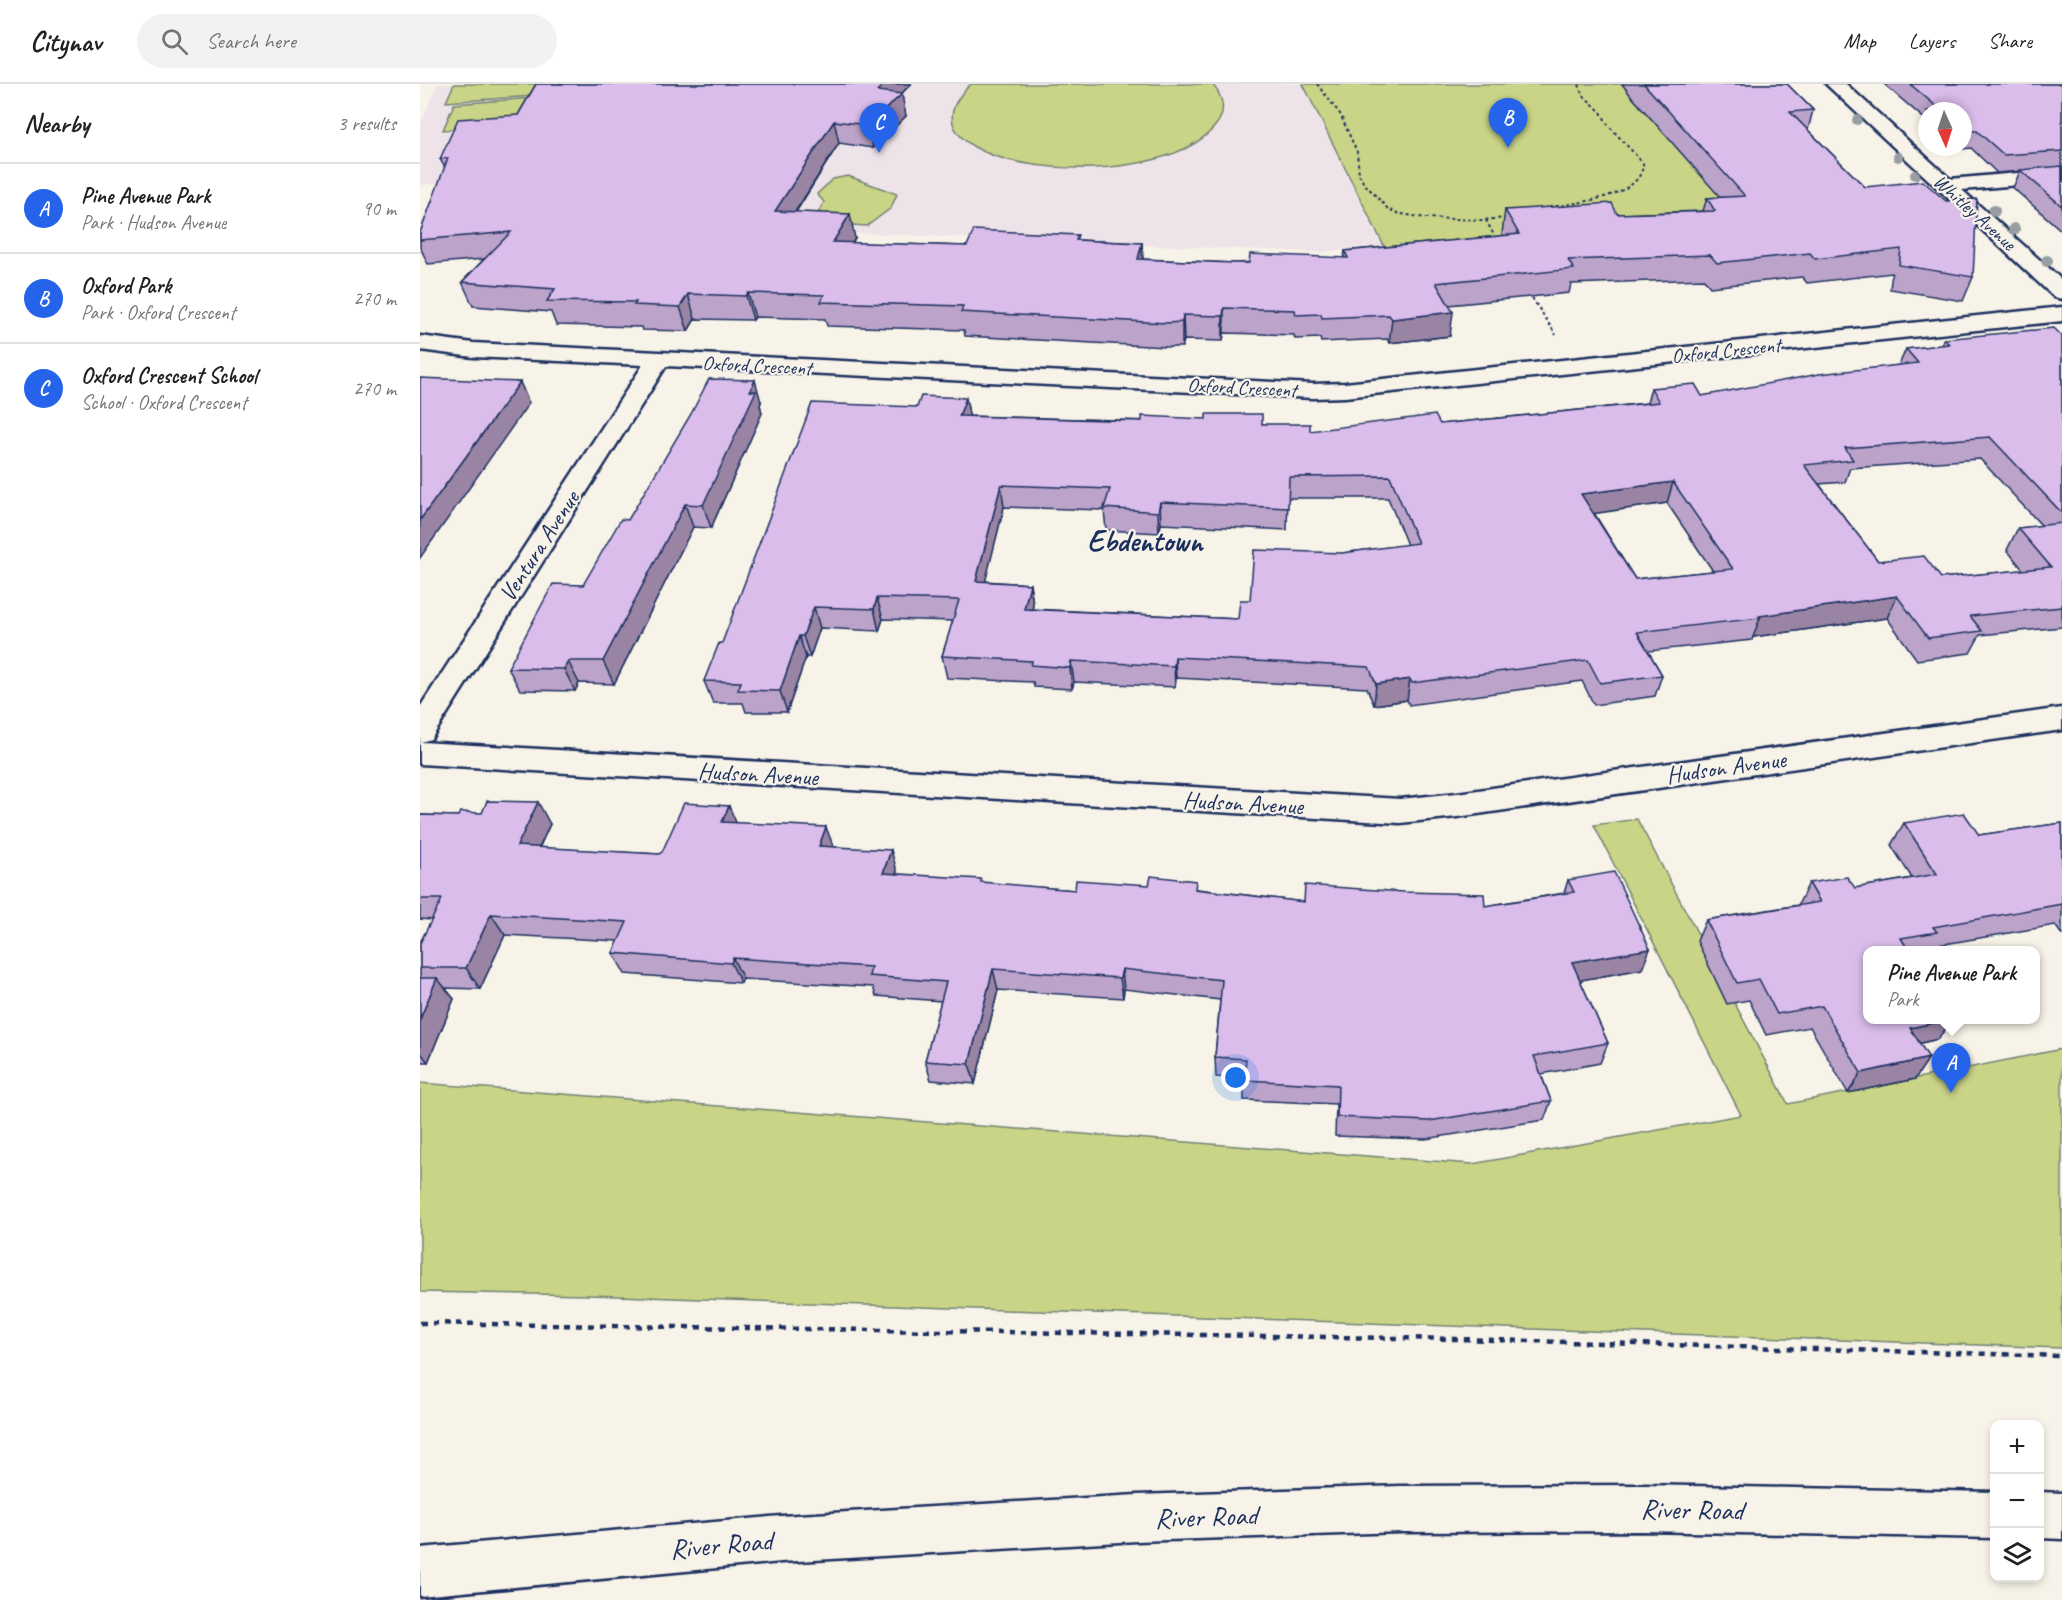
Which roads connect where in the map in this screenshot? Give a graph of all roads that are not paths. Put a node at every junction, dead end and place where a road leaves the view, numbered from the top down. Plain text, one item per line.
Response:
1 (1835, 84) edge
2 (2062, 174) edge
3 (1946, 185) junction
4 (2062, 292) edge
5 (2062, 314) edge
6 (420, 343) edge
7 (658, 360) junction
8 (2062, 719) edge
9 (420, 731) edge
10 (420, 753) edge
11 (1990, 1515) edge
12 (2044, 1515) edge
13 (2062, 1516) edge
14 (420, 1572) edge

1 - 3 main road, Whitley Avenue
2 - 3 main road
3 - 4 main road, Whitley Avenue
5 - 7 main road, Oxford Crescent
6 - 7 main road, Oxford Crescent
7 - 9 main road, Ventura Avenue
8 - 10 main road, Hudson Avenue
11 - 14 main road, River Road
12 - 13 main road

